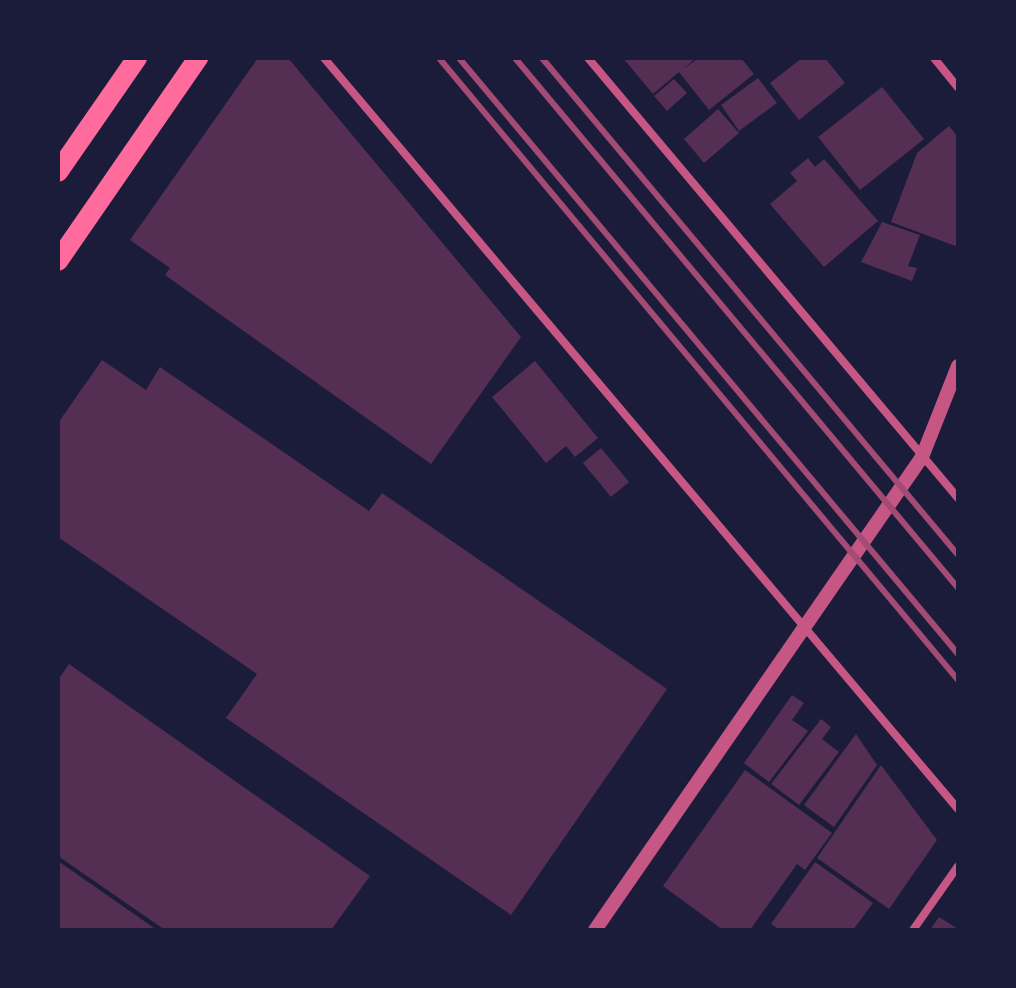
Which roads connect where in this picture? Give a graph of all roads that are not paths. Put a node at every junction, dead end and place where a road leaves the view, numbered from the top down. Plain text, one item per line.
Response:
1 (137, 58) edge
2 (198, 58) edge
3 (324, 58) edge
4 (588, 58) edge
5 (934, 58) edge
6 (958, 88) edge
7 (58, 172) edge
8 (60, 254) edge
9 (958, 366) edge
10 (922, 457) junction
11 (958, 498) edge
12 (808, 627) junction
13 (958, 809) edge
14 (958, 866) edge
15 (595, 930) edge
16 (913, 930) edge

1 - 7 main road
2 - 8 main road
3 - 12 street
4 - 10 street
5 - 6 street
9 - 10 street
10 - 11 street
10 - 12 street
12 - 13 street
12 - 15 street
14 - 16 street

